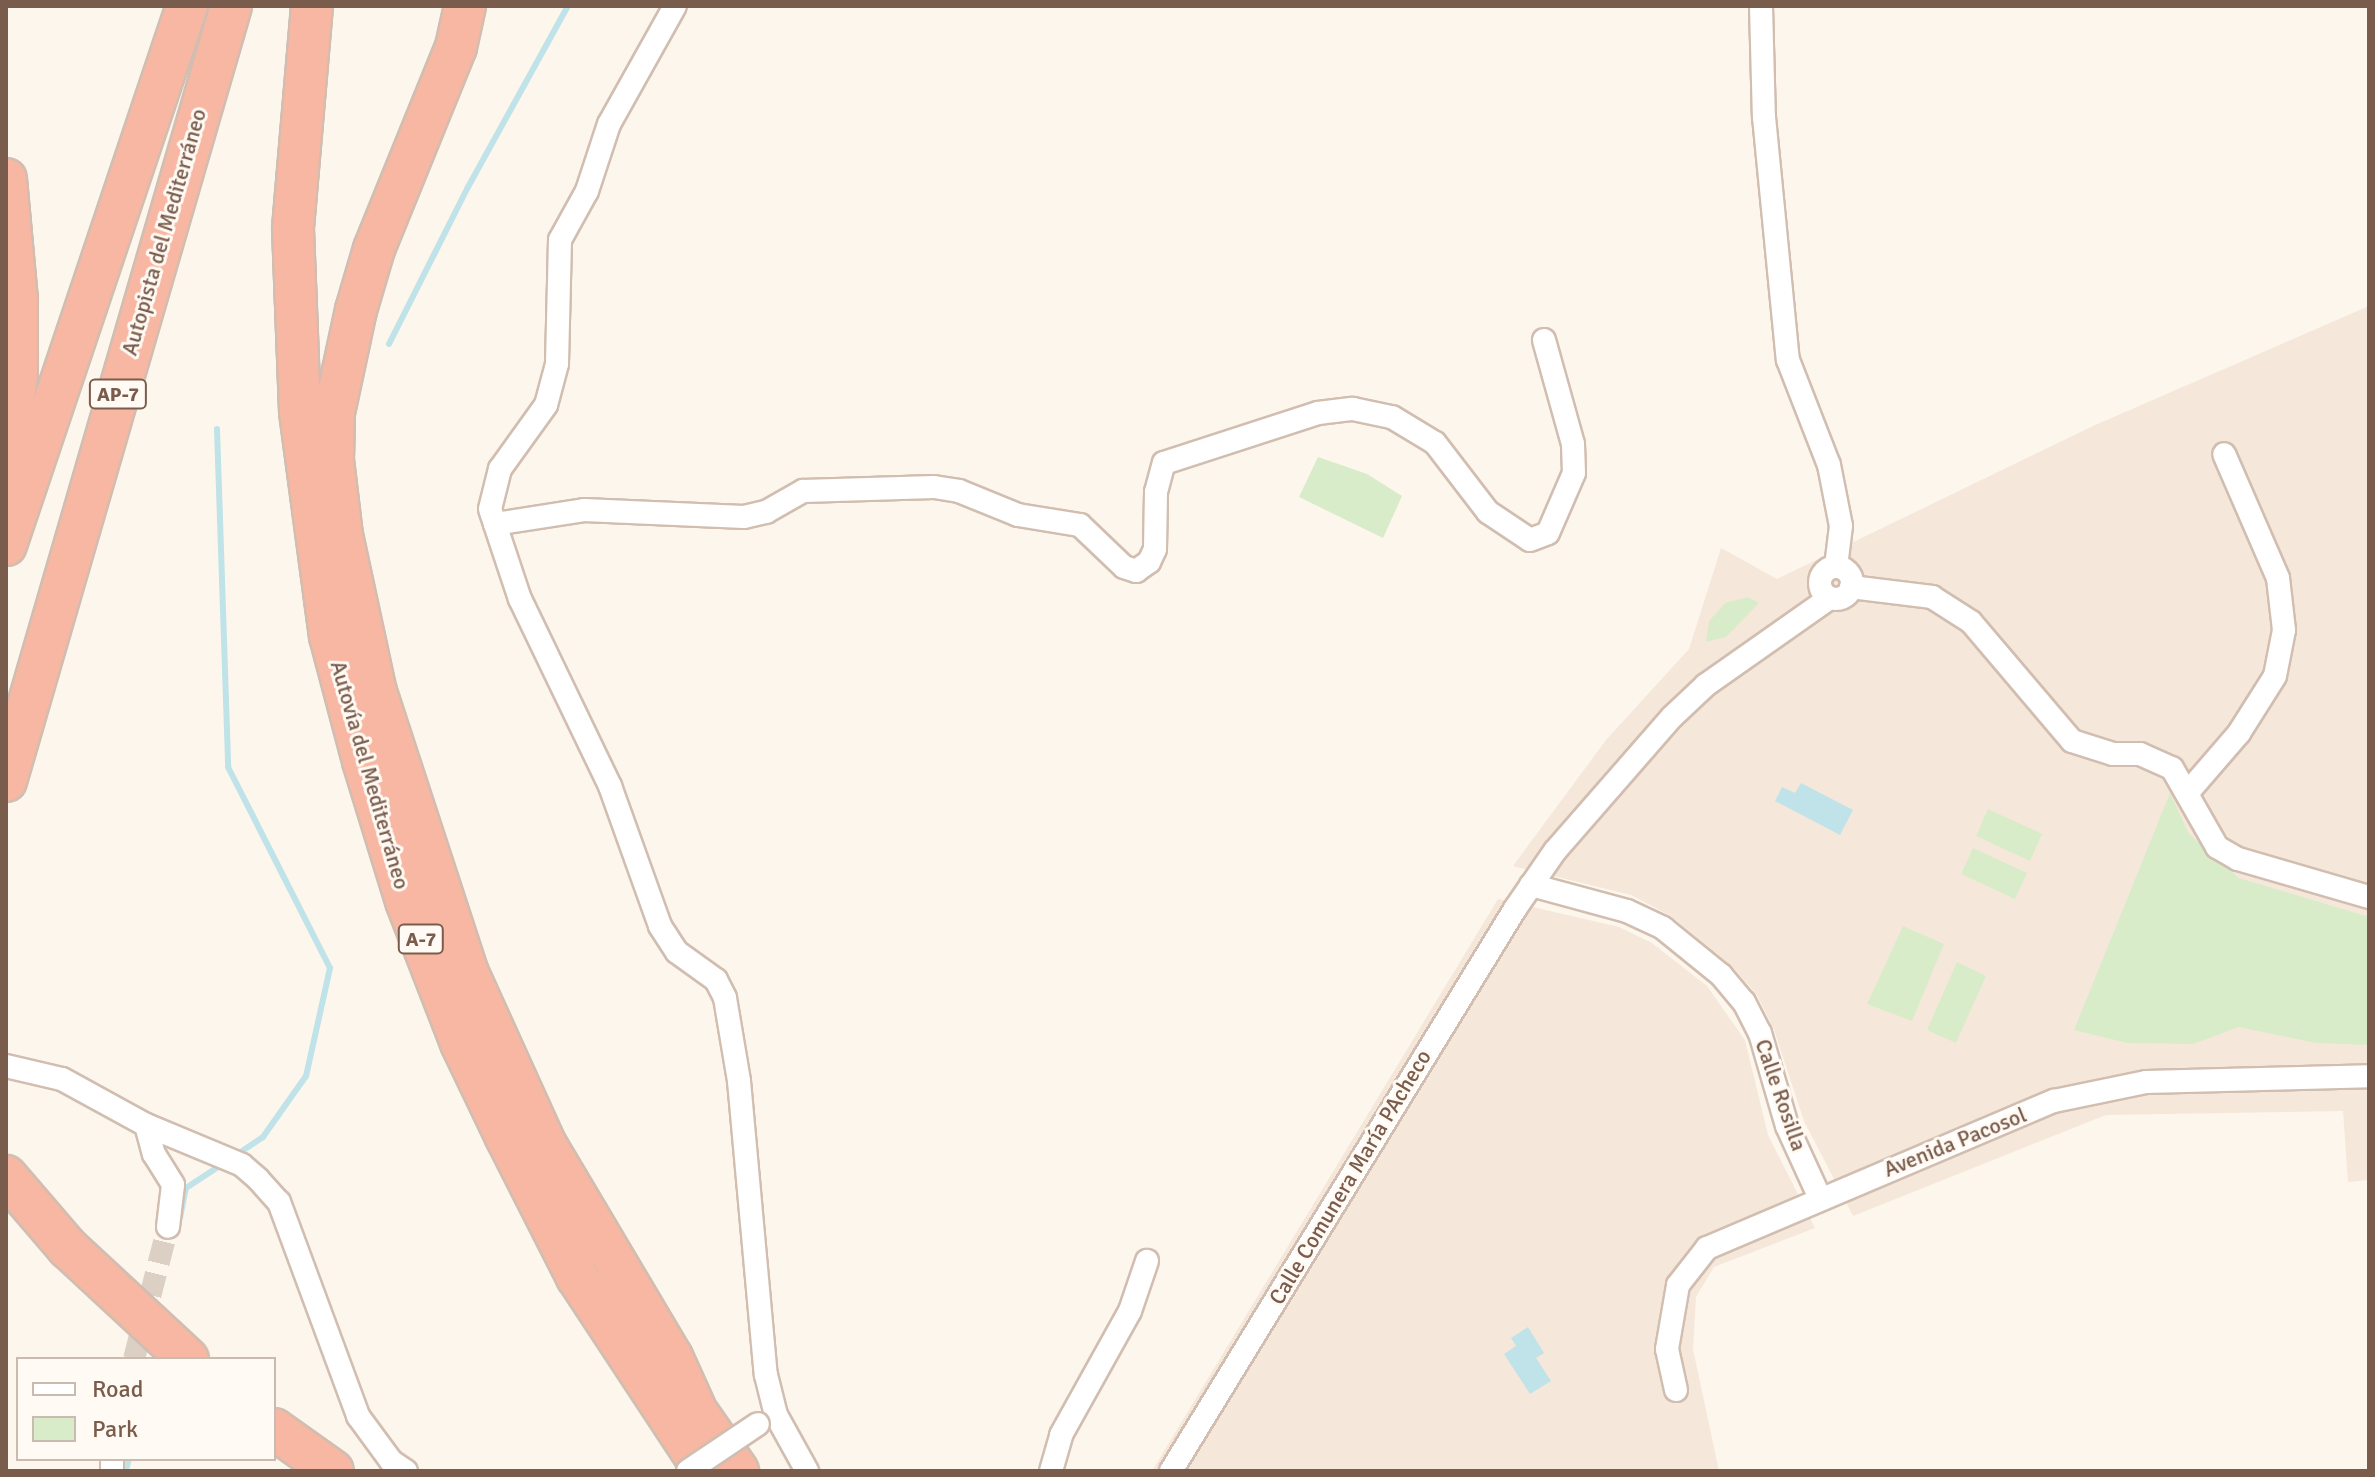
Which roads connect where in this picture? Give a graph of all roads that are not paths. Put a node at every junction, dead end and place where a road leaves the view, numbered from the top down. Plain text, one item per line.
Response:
1 (187, 6) edge
2 (231, 6) edge
3 (312, 6) edge
4 (465, 6) edge
5 (675, 6) edge
6 (1761, 6) edge
7 (6, 179) edge
8 (1544, 340) dead end
9 (2224, 454) dead end
10 (6, 475) edge
11 (495, 524) junction
12 (6, 545) edge
13 (1836, 567) junction
14 (1851, 587) junction
15 (1830, 598) junction
16 (6, 781) edge
17 (2189, 791) junction
18 (1531, 885) junction
19 (2369, 897) edge
20 (6, 1066) edge
21 (2369, 1076) edge
22 (146, 1125) junction
23 (13, 1185) edge
24 (1820, 1198) junction
25 (168, 1227) tunnel mouth
26 (554, 1227) junction
27 (1147, 1261) dead end
28 (186, 1357) edge
29 (1676, 1390) dead end
30 (695, 1408) junction
31 (767, 1420) junction
32 (276, 1430) edge
33 (333, 1471) edge
34 (406, 1471) edge
35 (688, 1471) edge
36 (705, 1471) edge
37 (738, 1471) edge
38 (807, 1471) edge
39 (1051, 1471) edge
40 (1171, 1471) edge

1 - 12 highway, Autopista del Mediterráneo / AP-7
2 - 16 highway, Autopista del Mediterráneo / AP-7
3 - 26 highway, Autovía del Mediterráneo / A-7
4 - 30 highway
5 - 11 street
6 - 13 street
7 - 10 highway
8 - 11 street
9 - 17 street
11 - 31 street
13 - 14 street
13 - 15 street
14 - 15 street
14 - 17 street
15 - 18 street, Calle Comunera María PAcheco
17 - 19 street
18 - 24 street, Calle Rosilla
18 - 40 street, Calle Comunera María PAcheco
20 - 22 street
21 - 24 street, Avenida Pacosol
22 - 25 street
22 - 34 street
23 - 28 highway
24 - 29 street, Avenida Pacosol
26 - 30 highway
26 - 36 highway, Autovía del Mediterráneo / A-7
27 - 39 street
30 - 37 highway
31 - 35 street, bridge
31 - 38 street
32 - 33 highway

